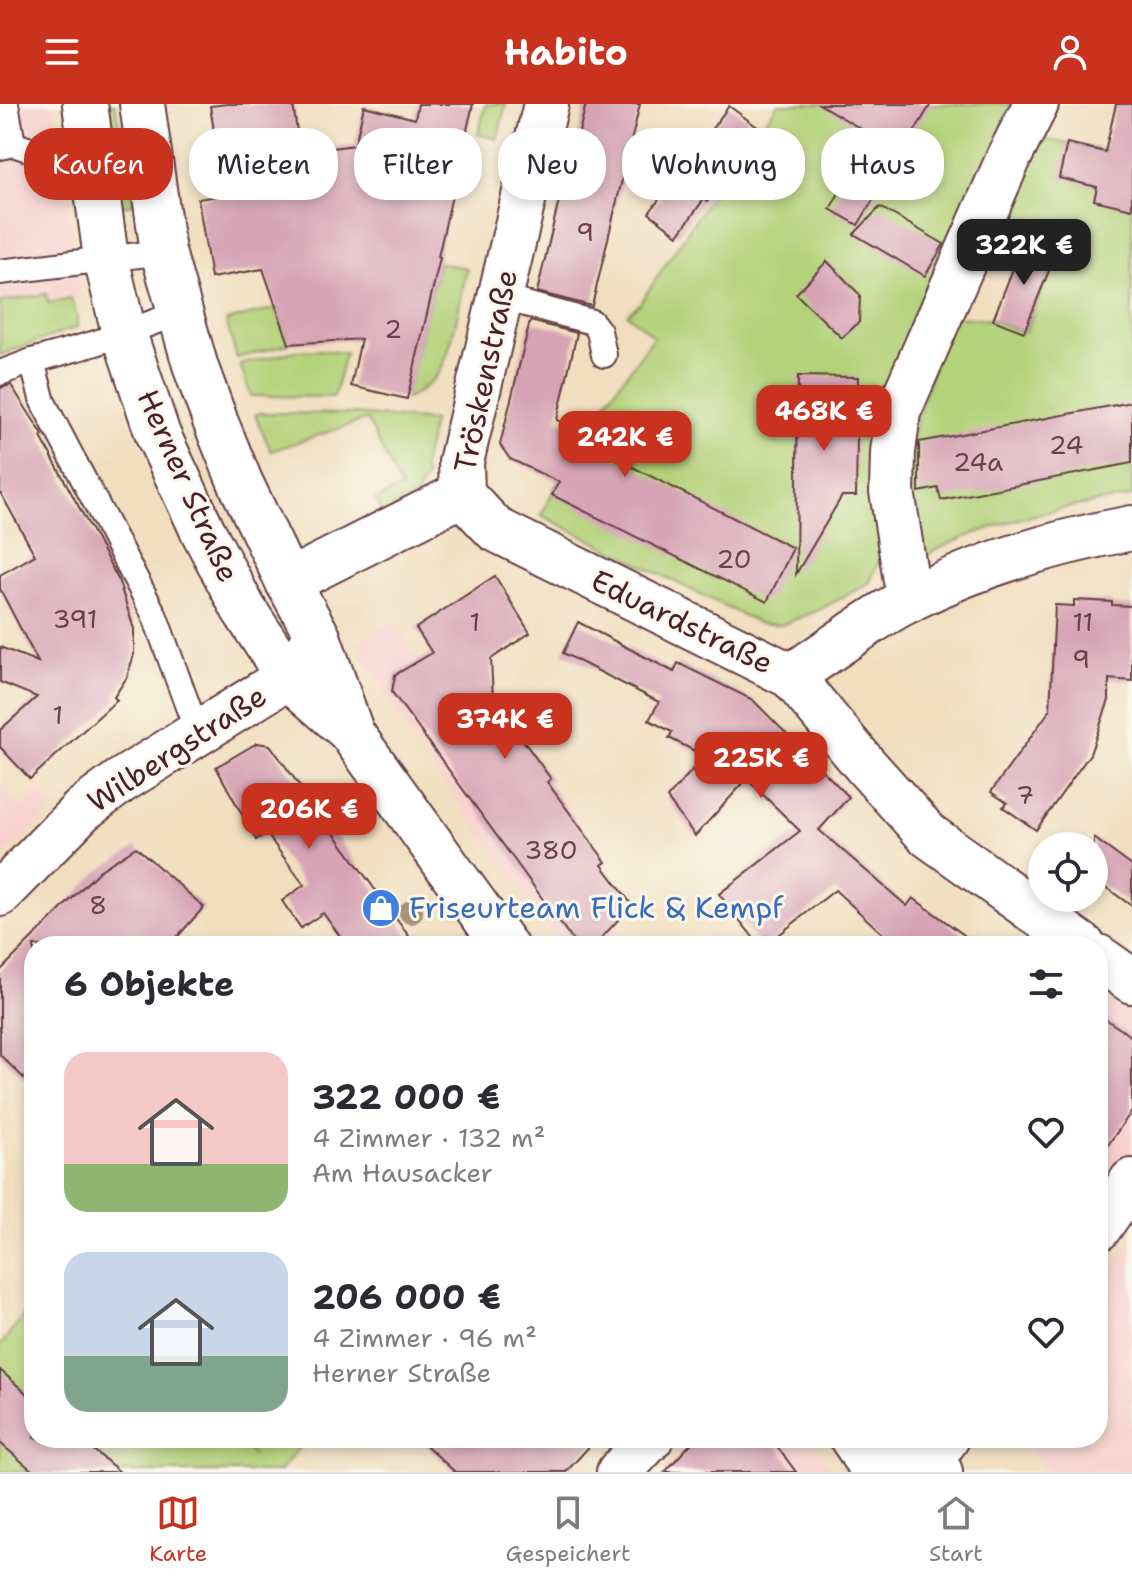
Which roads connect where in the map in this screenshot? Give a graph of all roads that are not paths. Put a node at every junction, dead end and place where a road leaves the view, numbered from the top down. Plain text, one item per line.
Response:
1 (6, 104) edge
2 (85, 104) edge
3 (142, 104) edge
4 (546, 104) edge
5 (1036, 104) edge
6 (89, 128) edge
7 (7, 145) edge
8 (99, 200) edge
9 (163, 252) junction
10 (106, 258) junction
11 (0, 272) edge
12 (500, 297) junction
13 (179, 313) junction
14 (124, 333) junction
15 (604, 355) dead end
16 (32, 361) junction
17 (0, 373) edge
18 (462, 494) junction
19 (1132, 528) edge
20 (288, 582) junction
21 (909, 600) junction
22 (318, 637) junction
23 (791, 676) junction
24 (288, 677) junction
25 (198, 734) junction
26 (352, 734) junction
27 (0, 894) edge
28 (498, 936) edge
29 (1069, 936) edge
30 (1108, 964) edge
31 (1132, 981) edge
32 (1132, 1181) edge
33 (1108, 1215) edge
34 (642, 1448) edge
35 (932, 1452) edge
36 (863, 1455) edge
37 (619, 1472) edge

1 - 7 lane
2 - 6 street, Herner Straße
3 - 9 street, Herner Straße
4 - 12 street, Tröskenstraße
5 - 21 street
8 - 10 street, Herner Straße
9 - 10 lane
9 - 13 street, Herner Straße
10 - 11 lane
10 - 14 street, Herner Straße
12 - 15 lane
12 - 18 street, Tröskenstraße
13 - 14 lane
13 - 20 street, Herner Straße
14 - 16 lane
14 - 24 street, Herner Straße
16 - 17 lane
16 - 25 lane
18 - 20 street, Tröskenstraße
18 - 23 street, Eduardstraße
19 - 21 street, Eduardstraße
20 - 22 street, Herner Straße
21 - 23 street, Eduardstraße
22 - 24 street, Wilbergstraße
22 - 26 street, Herner Straße
23 - 29 street
24 - 25 street, Wilbergstraße
24 - 26 street, Herner Straße
25 - 27 street, Wilbergstraße
26 - 28 street, Herner Straße
30 - 31 street
32 - 33 street
34 - 37 street
35 - 36 street

